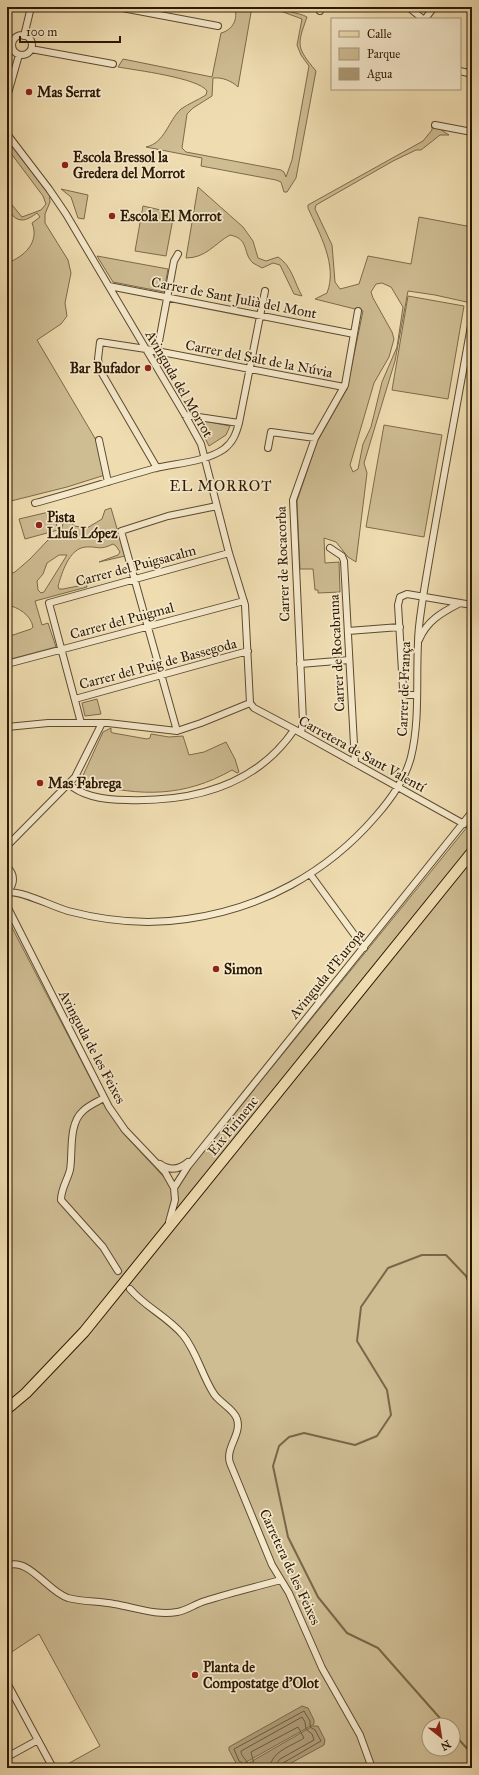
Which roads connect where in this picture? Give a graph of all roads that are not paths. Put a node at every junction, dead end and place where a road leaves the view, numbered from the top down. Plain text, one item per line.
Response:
1 (31, 7) edge
2 (117, 7) edge
3 (408, 7) edge
4 (434, 7) edge
5 (128, 8) edge
6 (423, 18) edge
7 (425, 18) edge
8 (218, 26) dead end
9 (24, 36) junction
10 (10, 42) edge
11 (31, 49) junction
12 (19, 55) junction
13 (113, 64) dead end
14 (461, 71) edge
15 (471, 72) edge
16 (7, 97) edge
17 (435, 125) dead end
18 (472, 132) edge
19 (7, 134) edge
20 (178, 254) dead end
21 (109, 286) junction
22 (265, 291) dead end
23 (167, 297) junction
24 (358, 311) dead end
25 (261, 316) junction
26 (472, 320) edge
27 (354, 334) junction
28 (146, 349) junction
29 (157, 352) junction
30 (251, 370) junction
31 (344, 388) junction
32 (186, 415) junction
33 (239, 423) junction
34 (314, 438) junction
35 (99, 440) dead end
36 (268, 448) dead end
37 (204, 457) junction
38 (157, 468) junction
39 (108, 482) junction
40 (35, 503) dead end
41 (216, 506) junction
42 (330, 548) dead end
43 (230, 553) junction
44 (135, 579) junction
45 (423, 596) junction
46 (244, 600) junction
47 (460, 603) junction
48 (472, 605) edge
49 (148, 627) junction
50 (400, 627) junction
51 (348, 631) junction
52 (418, 644) junction
53 (62, 649) junction
54 (248, 652) junction
55 (349, 660) junction
56 (7, 664) edge
57 (300, 664) junction
58 (162, 675) junction
59 (418, 695) junction
60 (75, 699) junction
61 (250, 703) junction
62 (81, 723) junction
63 (102, 723) junction
64 (7, 727) edge
65 (294, 730) junction
66 (177, 731) junction
67 (301, 733) junction
68 (356, 763) junction
69 (69, 784) junction
70 (398, 787) junction
71 (472, 812) edge
72 (464, 824) junction
73 (8, 846) edge
74 (472, 852) edge
75 (7, 867) edge
76 (310, 874) junction
77 (13, 879) junction
78 (7, 892) edge
79 (31, 898) junction
80 (7, 906) edge
81 (364, 948) junction
82 (104, 1098) junction
83 (200, 1151) junction
84 (153, 1158) junction
85 (174, 1188) junction
86 (160, 1237) junction
87 (118, 1271) dead end
88 (130, 1289) dead end
89 (7, 1409) edge
90 (7, 1566) edge
91 (281, 1580) junction
92 (7, 1682) edge
93 (38, 1740) junction
94 (7, 1757) edge
95 (53, 1768) edge
96 (372, 1768) edge

1 - 9 street
2 - 5 street
3 - 6 street
4 - 7 street
5 - 8 street
9 - 10 street
9 - 11 street
10 - 12 street
11 - 12 street
11 - 13 street
12 - 16 street
14 - 15 street
17 - 18 street
19 - 21 street, Avinguda del Morrot
20 - 23 street
21 - 23 street, Carrer de Sant Julià del Mont
21 - 28 street, Avinguda del Morrot
22 - 25 street
23 - 25 street, Carrer de Sant Julià del Mont
23 - 29 street
24 - 27 street, Carrer de Rocacorba
25 - 27 street, Carrer de Sant Julià del Mont
25 - 30 street
26 - 45 street, Carrer de França
27 - 31 street, Carrer de Rocacorba
28 - 29 street, Carrer del Salt de la Núvia
28 - 32 street, Avinguda del Morrot
28 - 38 street, Carrer del Salt de la Núvia
29 - 30 street, Carrer del Salt de la Núvia
30 - 31 street, Carrer del Salt de la Núvia
30 - 33 street
31 - 34 street, Carrer de Rocacorba
32 - 33 street
32 - 37 street, Avinguda del Morrot
33 - 37 street
34 - 36 street
34 - 57 street, Carrer de Rocacorba
35 - 39 street
37 - 38 street
37 - 41 street, Avinguda del Morrot
38 - 39 street
39 - 40 street
41 - 43 street, Avinguda del Morrot
41 - 44 street
42 - 51 street, Carrer de Rocabruna
43 - 44 street, Carrer del Puigsacalm
43 - 46 street, Avinguda del Morrot
44 - 49 street
44 - 53 street, Carrer del Puigsacalm
45 - 47 street
45 - 50 street
45 - 52 street, Carrer de França
46 - 49 street, Carrer del Puigmal
46 - 54 street, Avinguda del Morrot
47 - 48 street
47 - 52 street
49 - 53 street, Carrer del Puigmal
49 - 58 street
50 - 51 street
50 - 59 street
51 - 55 street, Carrer de Rocabruna
52 - 59 street, Carrer de França
53 - 56 street, Carrer del Puigmal
53 - 60 street
54 - 58 street, Carrer del Puig de Bassegoda
54 - 61 street, Avinguda del Morrot
55 - 57 street
55 - 68 street, Carrer de Rocabruna
57 - 67 street, Carrer de Rocacorba
58 - 60 street, Carrer del Puig de Bassegoda
58 - 66 street
59 - 70 street, Carrer de França
60 - 62 street
61 - 65 street, Carretera de Sant Valentí
61 - 66 street
62 - 63 street
62 - 64 street
63 - 66 street
63 - 69 street
65 - 67 street, Carretera de Sant Valentí
65 - 69 street
67 - 68 street, Carretera de Sant Valentí
68 - 70 street, Carretera de Sant Valentí
69 - 73 street
70 - 72 street, Carretera de Sant Valentí
70 - 76 street, Carrer de França
71 - 72 street, Avinguda d'Europa
72 - 81 street, Avinguda d'Europa
74 - 86 main road, Eix Pirinenc
75 - 77 street
76 - 79 street, Carrer de França
76 - 81 street
77 - 78 street
77 - 79 street, Carrer de França
78 - 79 street, Carrer de França
80 - 82 street, Avinguda de les Feixes
81 - 83 street, Avinguda d'Europa
82 - 84 street, Avinguda de les Feixes
82 - 87 street
83 - 84 street, Avinguda d'Europa
83 - 85 street, Avinguda d'Europa
84 - 85 street, Avinguda de les Feixes
85 - 86 street
86 - 89 main road, Eix Pirinenc
88 - 91 street, Carretera de les Feixes
90 - 91 street
91 - 96 street, Carretera de les Feixes
92 - 93 street
93 - 94 street
93 - 95 street

